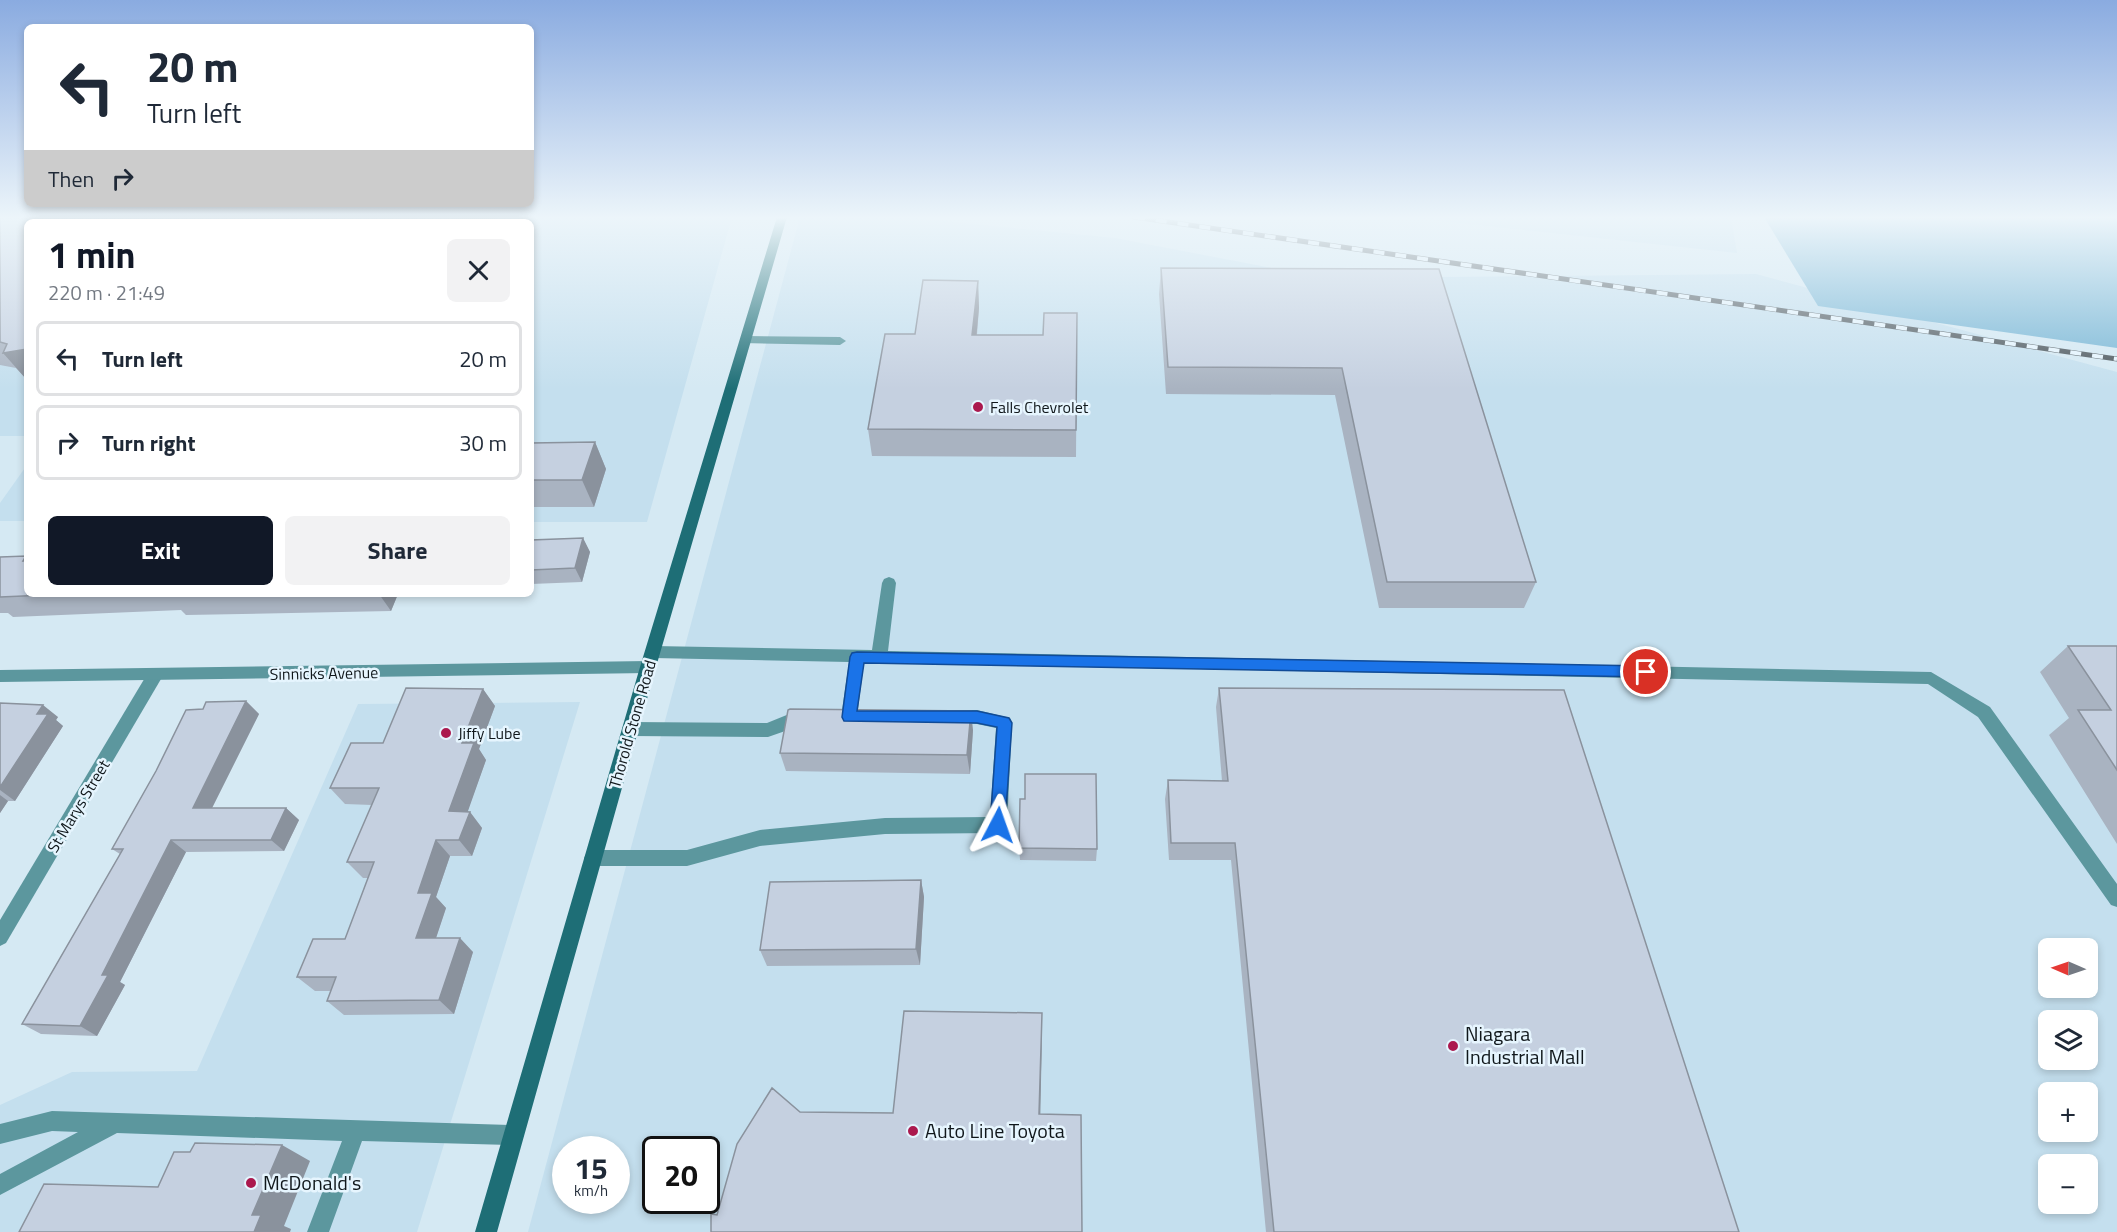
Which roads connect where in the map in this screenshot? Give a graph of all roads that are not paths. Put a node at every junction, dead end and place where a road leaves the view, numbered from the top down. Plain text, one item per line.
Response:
1 (765, 274) edge
2 (746, 340) junction
3 (840, 341) dead end
4 (889, 583) dead end
5 (857, 657) junction
6 (879, 658) junction
7 (651, 659) junction
8 (155, 675) junction
9 (0, 676) edge
10 (930, 717) edge
11 (630, 729) junction
12 (593, 858) junction
13 (2117, 899) edge
14 (0, 937) edge
15 (117, 1122) junction
16 (356, 1131) junction
17 (0, 1134) edge
18 (514, 1135) junction
19 (0, 1185) edge
20 (318, 1232) edge
21 (486, 1232) edge

1 - 2 main road, Thorold Stone Road
2 - 3 street
2 - 7 main road, Thorold Stone Road
4 - 6 street
5 - 6 street, Sinnicks Avenue
5 - 7 street, Sinnicks Avenue
5 - 11 street
6 - 13 street, Sinnicks Avenue
7 - 8 street, Sinnicks Avenue
7 - 11 main road, Thorold Stone Road
8 - 9 street, Sinnicks Avenue
8 - 14 street, St Marys Street
10 - 12 street
11 - 12 main road, Thorold Stone Road
12 - 18 main road, Thorold Stone Road
15 - 16 street
15 - 17 street
15 - 19 street
16 - 18 street
16 - 20 street
18 - 21 main road, Thorold Stone Road

